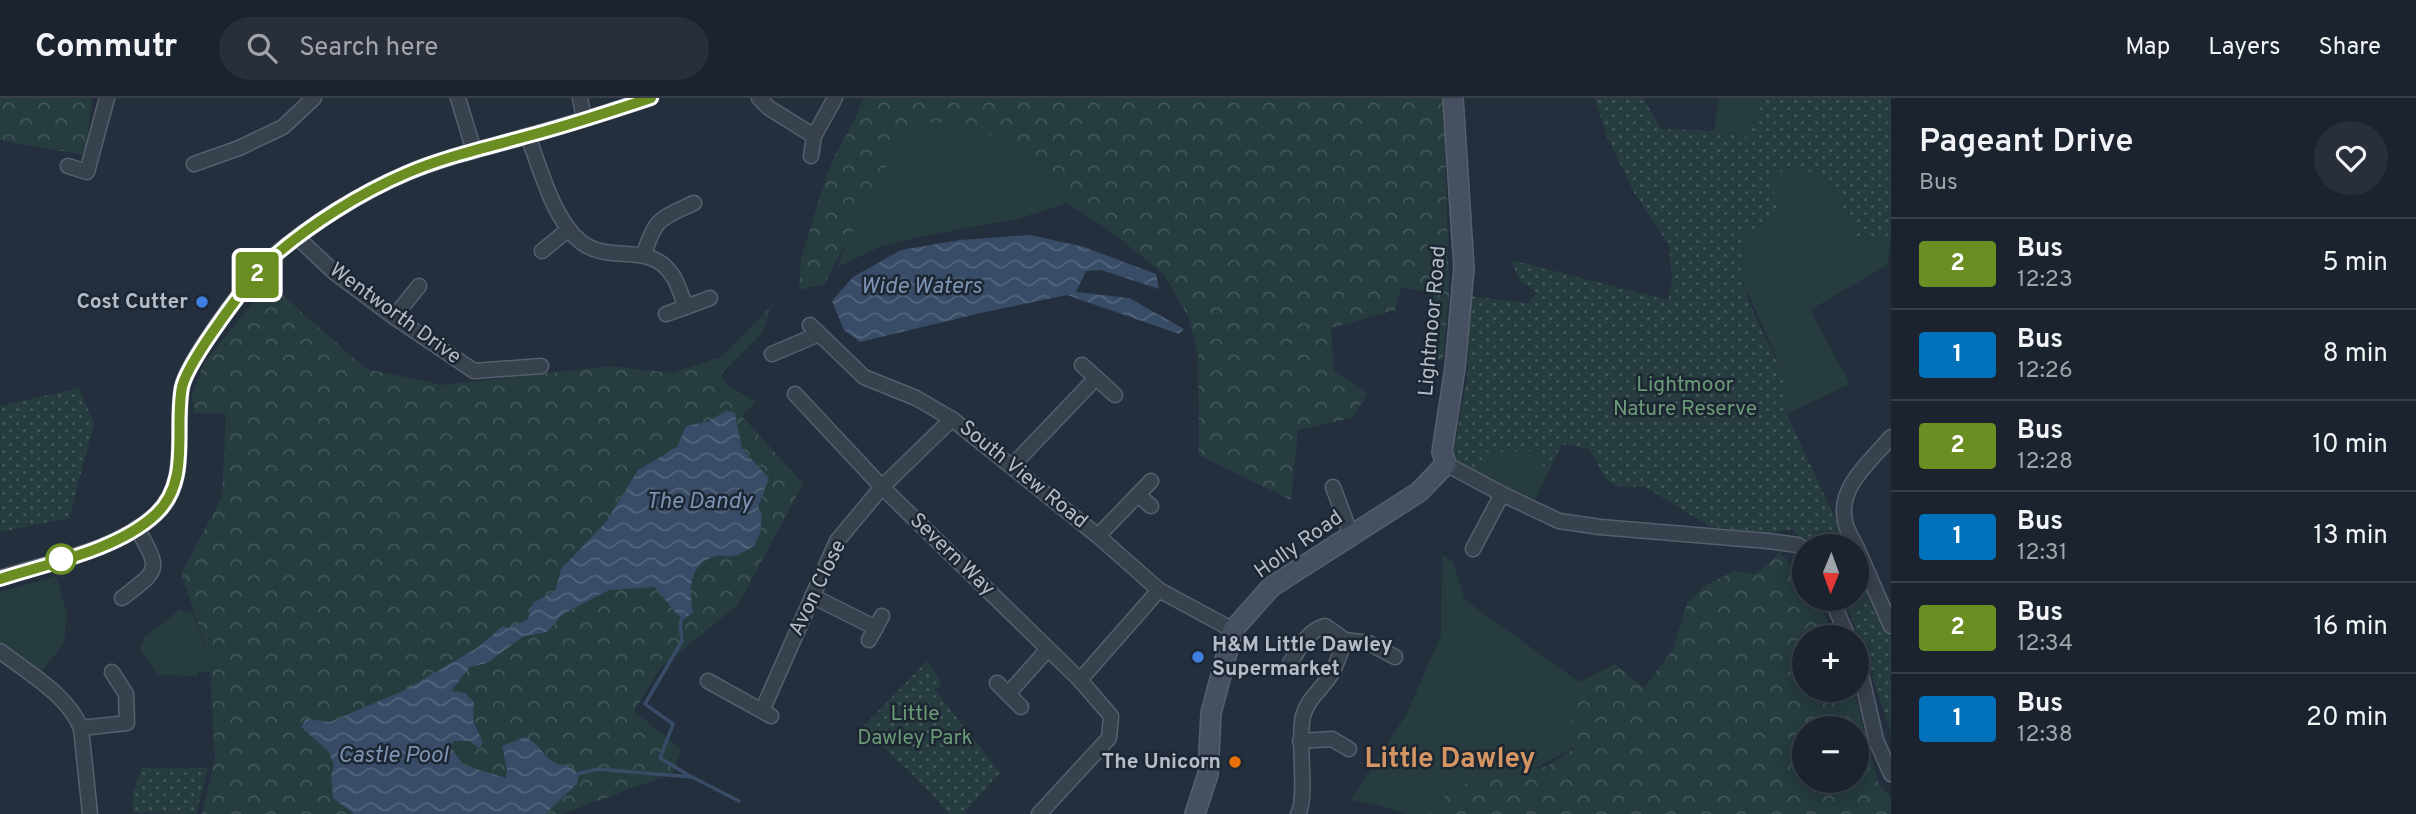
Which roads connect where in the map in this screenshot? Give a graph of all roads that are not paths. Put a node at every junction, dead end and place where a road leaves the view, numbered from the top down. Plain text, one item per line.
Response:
1 (107, 98) edge
2 (314, 98) edge
3 (458, 98) edge
4 (580, 98) edge
5 (651, 98) edge
6 (759, 98) edge
7 (835, 98) edge
8 (1453, 98) edge
9 (584, 120) junction
10 (528, 136) junction
11 (814, 136) junction
12 (474, 151) junction
13 (811, 156) dead end
14 (194, 164) dead end
15 (68, 166) dead end
16 (688, 210) dead end
17 (569, 229) junction
18 (298, 238) junction
19 (542, 251) dead end
20 (643, 254) junction
21 (419, 286) dead end
22 (710, 298) dead end
23 (686, 307) junction
24 (666, 314) dead end
25 (394, 317) junction
26 (772, 354) dead end
27 (1082, 365) dead end
28 (541, 366) dead end
29 (1096, 378) junction
30 (795, 394) dead end
31 (1115, 395) dead end
32 (952, 419) junction
33 (1891, 437) edge
34 (1446, 464) junction
35 (1013, 465) junction
36 (1151, 481) dead end
37 (883, 487) junction
38 (1334, 487) dead end
39 (1502, 494) junction
40 (1138, 495) junction
41 (1151, 506) dead end
42 (137, 528) junction
43 (1850, 534) edge
44 (1351, 535) junction
45 (1098, 536) junction
46 (1792, 544) edge
47 (1474, 549) dead end
48 (1869, 576) edge
49 (0, 578) edge
50 (1159, 590) junction
51 (812, 596) junction
52 (122, 598) dead end
53 (1891, 626) edge
54 (876, 628) dead end
55 (1233, 630) junction
56 (1345, 640) junction
57 (1048, 649) junction
58 (0, 651) edge
59 (1395, 657) dead end
60 (1290, 663) dead end
61 (112, 673) dead end
62 (1080, 680) junction
63 (708, 681) dead end
64 (997, 683) dead end
65 (1008, 694) junction
66 (1867, 702) edge
67 (1021, 707) dead end
68 (81, 728) junction
69 (1300, 741) junction
70 (1349, 749) dead end
71 (1891, 774) edge
72 (1196, 813) edge
73 (90, 814) edge
74 (1039, 814) edge
75 (1298, 814) edge

1 - 15 street
2 - 14 street
3 - 12 street
4 - 9 street
5 - 9 street
6 - 11 street
7 - 11 street
8 - 34 street, Lightmoor Road
9 - 10 street
10 - 12 street
10 - 17 street
11 - 13 street
12 - 18 street
16 - 20 street
17 - 19 street
17 - 20 street
18 - 25 street, Wentworth Drive
18 - 42 street
20 - 23 street
21 - 25 street
22 - 23 street
23 - 24 street
25 - 28 street, Wentworth Drive
26 - 32 street, South View Road
27 - 29 street
29 - 31 street
29 - 35 street
30 - 37 street, Severn Way
32 - 35 street, South View Road
32 - 37 street, Avon Close
33 - 43 street
34 - 39 street
34 - 44 street, Holly Road
35 - 45 street, South View Road
36 - 40 street
37 - 51 street, Avon Close
37 - 57 street, Severn Way
38 - 44 street
39 - 46 street
39 - 47 street
40 - 41 street
40 - 45 street
42 - 49 street
42 - 52 street
44 - 55 street, Holly Road
45 - 50 street, South View Road
48 - 53 street
50 - 55 street, South View Road
50 - 62 street
51 - 54 street
51 - 63 street, Avon Close
55 - 72 street, Holly Road
56 - 59 street
56 - 60 street
56 - 69 street
57 - 62 street, Severn Way
57 - 65 street
58 - 68 street
61 - 68 street
62 - 74 street, Severn Way
64 - 65 street
65 - 67 street
66 - 71 street
68 - 73 street
69 - 70 street
69 - 75 street

